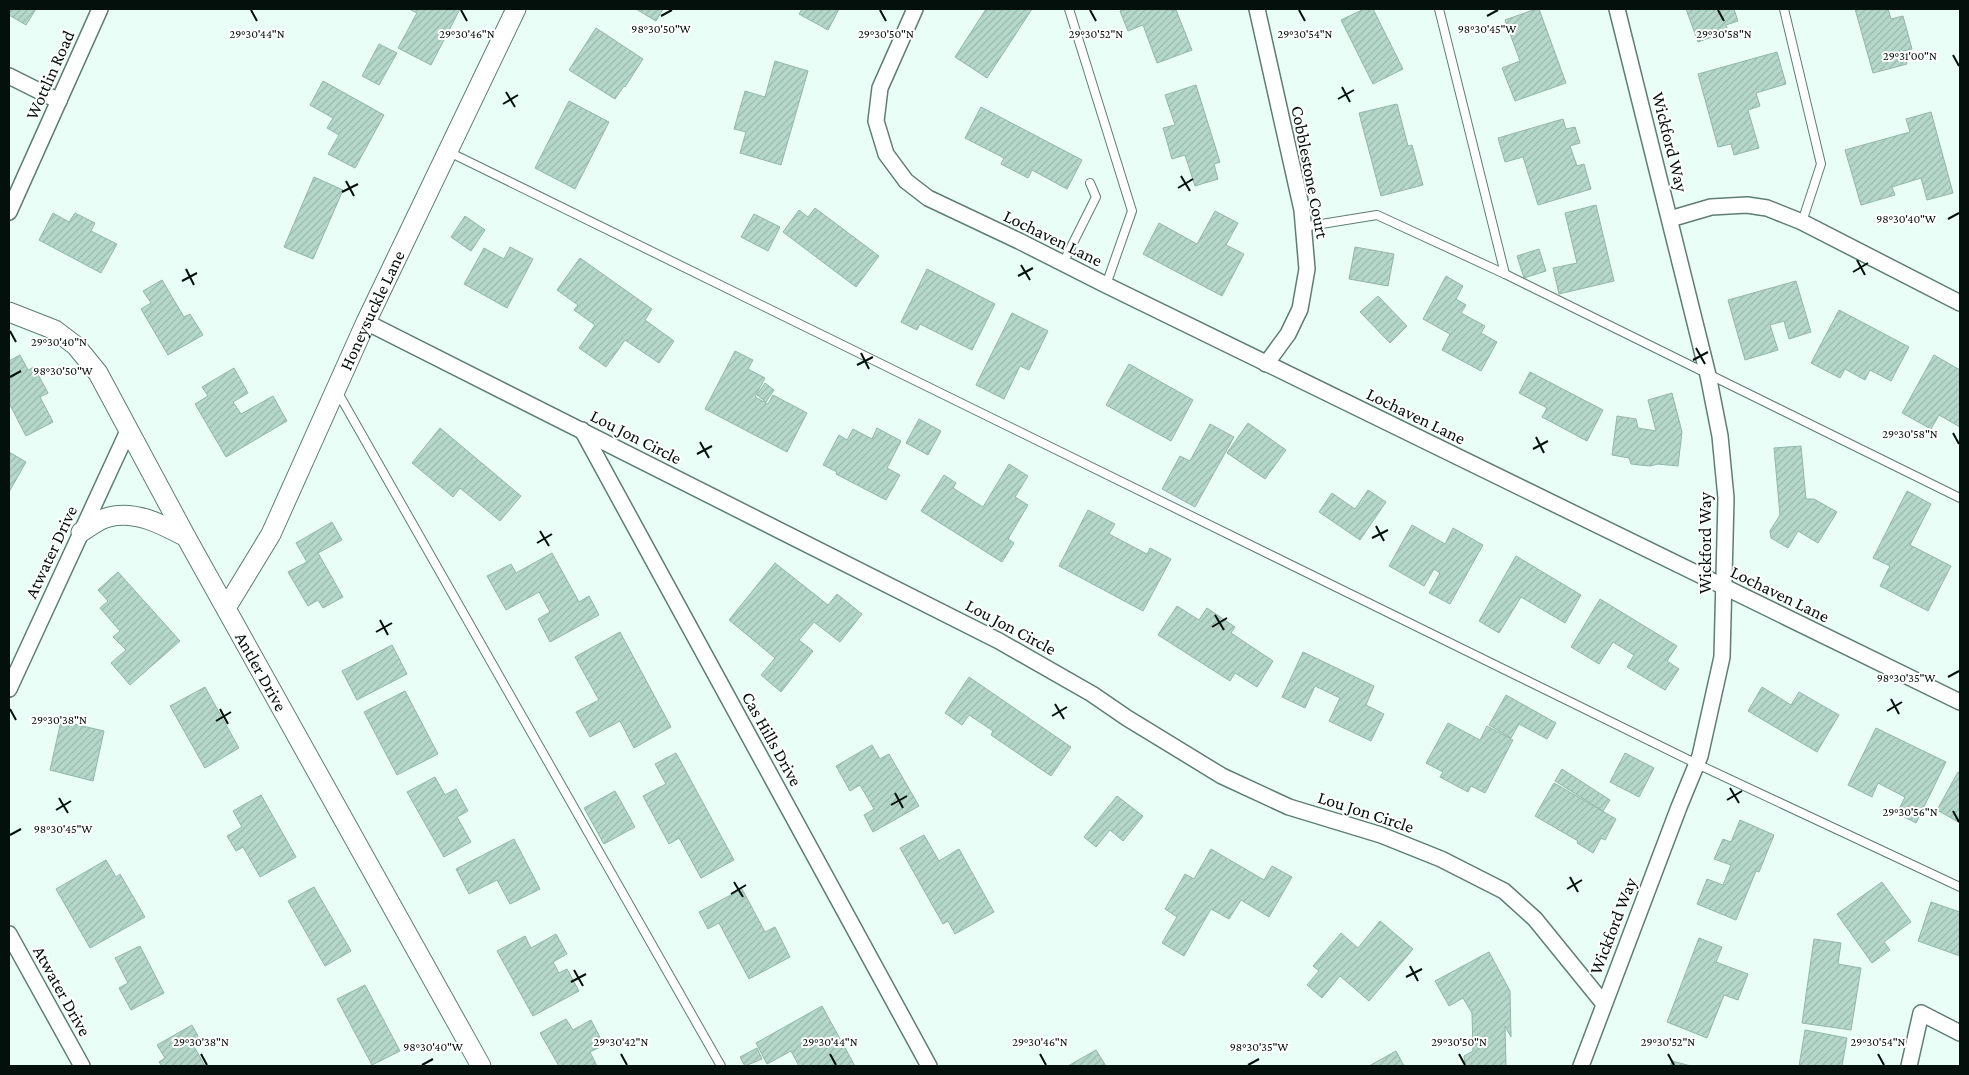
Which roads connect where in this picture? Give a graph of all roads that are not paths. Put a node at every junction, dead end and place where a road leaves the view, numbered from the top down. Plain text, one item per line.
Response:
1 (100, 9) edge
2 (516, 9) edge
3 (915, 9) edge
4 (1069, 9) edge
5 (1257, 9) edge
6 (1439, 9) edge
7 (1617, 9) edge
8 (1784, 9) edge
9 (9, 76) edge
10 (59, 101) junction
11 (448, 151) junction
12 (1090, 183) dead end
13 (9, 212) edge
14 (1670, 219) junction
15 (1802, 222) junction
16 (1303, 227) junction
17 (1063, 263) junction
18 (1505, 274) junction
19 (1106, 285) junction
20 (1960, 303) edge
21 (9, 312) edge
22 (366, 322) junction
23 (1266, 364) junction
24 (1708, 375) junction
25 (336, 390) junction
26 (582, 430) junction
27 (128, 431) junction
28 (1960, 498) edge
29 (81, 532) junction
30 (186, 537) junction
31 (1724, 588) junction
32 (226, 608) junction
33 (9, 689) edge
34 (1960, 702) edge
35 (1697, 764) junction
36 (1960, 887) edge
37 (9, 934) edge
38 (1604, 1004) junction
39 (1960, 1033) edge
40 (82, 1066) edge
41 (481, 1066) edge
42 (721, 1066) edge
43 (929, 1066) edge
44 (1581, 1066) edge
45 (1909, 1066) edge

1 - 10 street, Wottlin Road
2 - 11 street, Honeysuckle Lane
3 - 17 street, Lochaven Lane
4 - 19 lane
5 - 16 street, Cobblestone Court
6 - 18 lane
7 - 14 street, Wickford Way
8 - 15 lane
9 - 10 street
10 - 13 street, Wottlin Road
11 - 22 street, Honeysuckle Lane
11 - 35 lane
12 - 17 lane
14 - 15 street
14 - 24 street, Wickford Way
15 - 20 street
16 - 18 lane
16 - 23 street, Cobblestone Court
17 - 19 street, Lochaven Lane
18 - 24 lane
19 - 23 street, Lochaven Lane
21 - 27 street, Antler Drive
22 - 25 street, Honeysuckle Lane
22 - 26 street, Lou Jon Circle
23 - 31 street, Lochaven Lane
24 - 28 lane
24 - 31 street, Wickford Way
25 - 32 street, Honeysuckle Lane
25 - 42 lane
26 - 38 street, Lou Jon Circle
26 - 43 street, Cas Hills Drive
27 - 29 street, Atwater Drive
27 - 30 street, Antler Drive
29 - 30 street
29 - 33 street, Atwater Drive
30 - 32 street, Antler Drive
31 - 34 street, Lochaven Lane
31 - 35 street, Wickford Way
32 - 41 street, Antler Drive
35 - 36 lane
35 - 38 street, Wickford Way
37 - 40 street, Atwater Drive
38 - 44 street, Wickford Way
39 - 45 street

